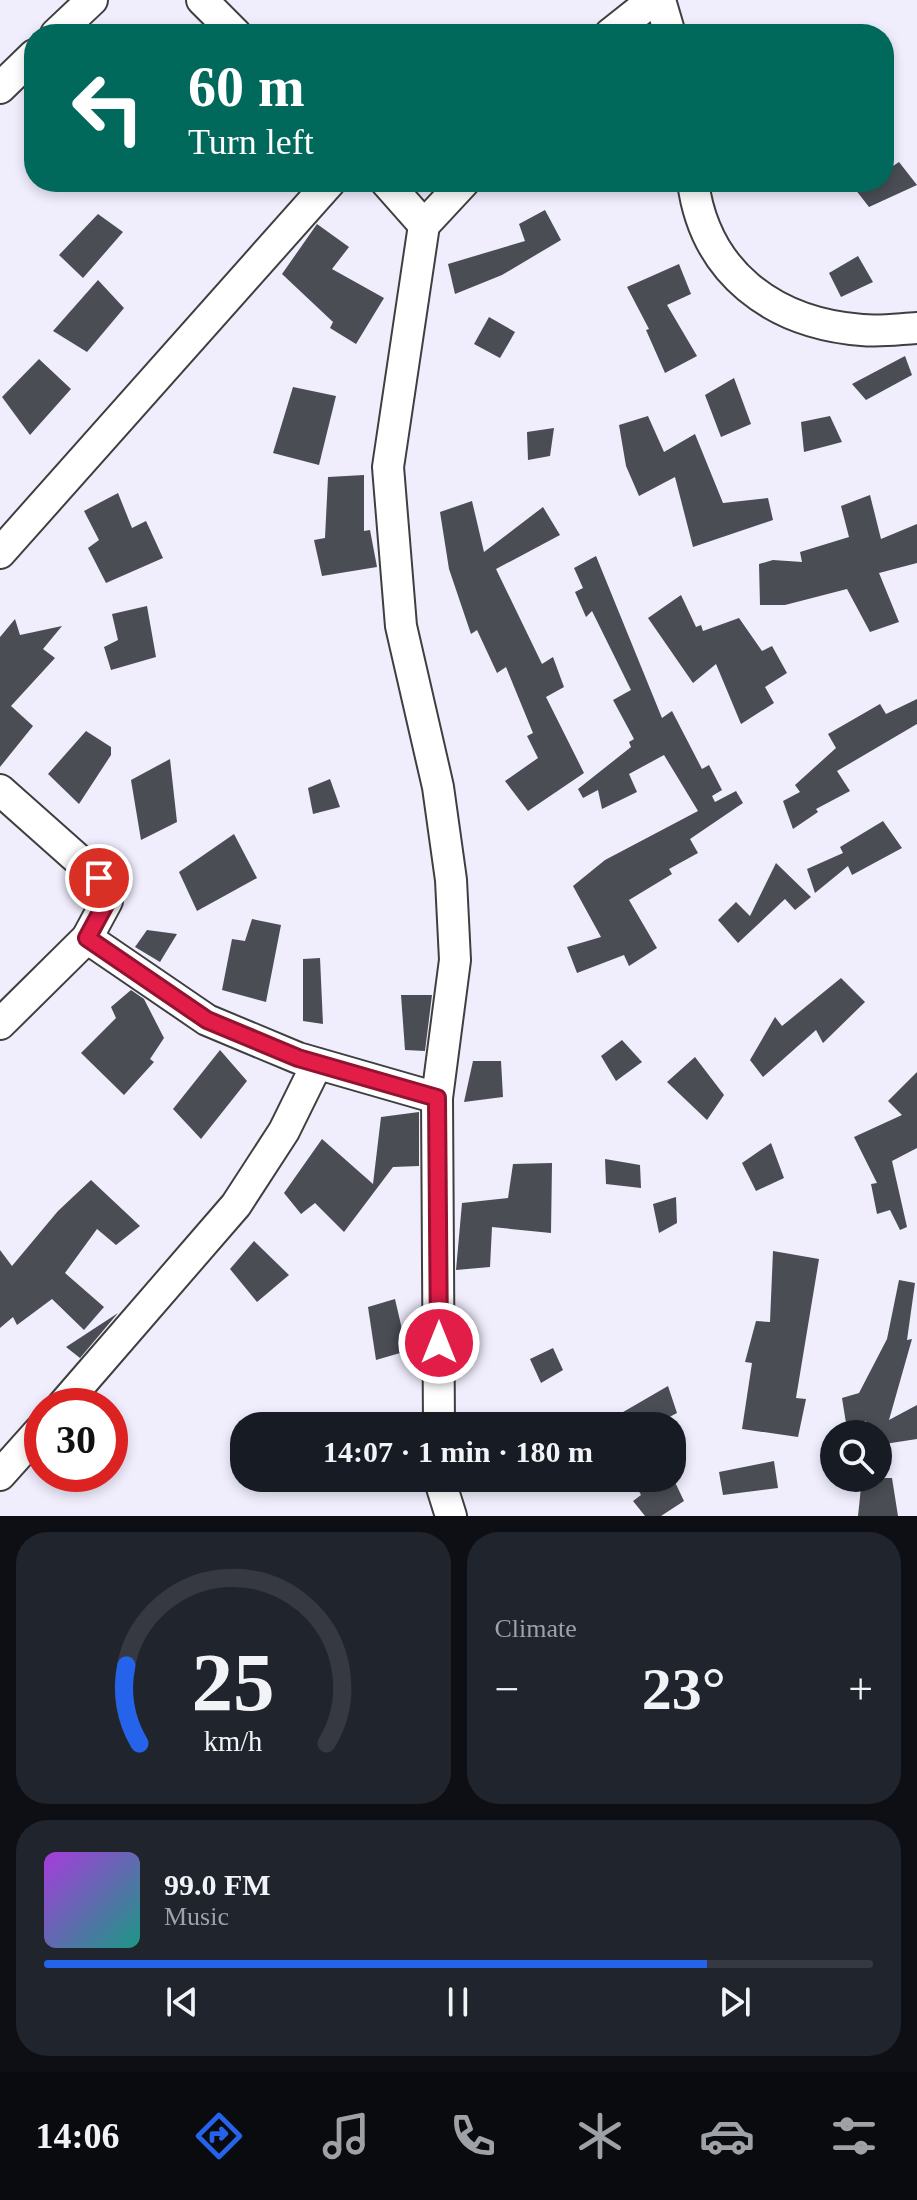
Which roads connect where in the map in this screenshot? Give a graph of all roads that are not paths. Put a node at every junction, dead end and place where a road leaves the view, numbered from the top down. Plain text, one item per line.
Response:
1 (92, 0) edge
2 (202, 0) edge
3 (653, 0) edge
4 (660, 0) edge
5 (67, 24) edge
6 (226, 24) edge
7 (623, 24) edge
8 (667, 24) edge
9 (24, 65) edge
10 (0, 88) edge
11 (321, 192) edge
12 (395, 192) edge
13 (455, 192) edge
14 (695, 192) edge
15 (424, 225) junction
16 (917, 328) edge
17 (0, 553) edge
18 (0, 790) edge
19 (87, 938) junction
20 (0, 1024) edge
21 (317, 1064) junction
22 (437, 1098) junction
23 (78, 1388) edge
24 (439, 1412) edge
25 (24, 1448) edge
26 (0, 1475) edge
27 (443, 1492) edge
28 (451, 1516) edge

1 - 5 street
2 - 6 street
3 - 7 street
4 - 8 street
9 - 10 street
11 - 17 street
12 - 15 street
13 - 15 street
14 - 16 street
15 - 22 street
18 - 19 street
19 - 20 street
19 - 21 street
21 - 22 street
21 - 23 street
22 - 24 street
25 - 26 street
27 - 28 street

